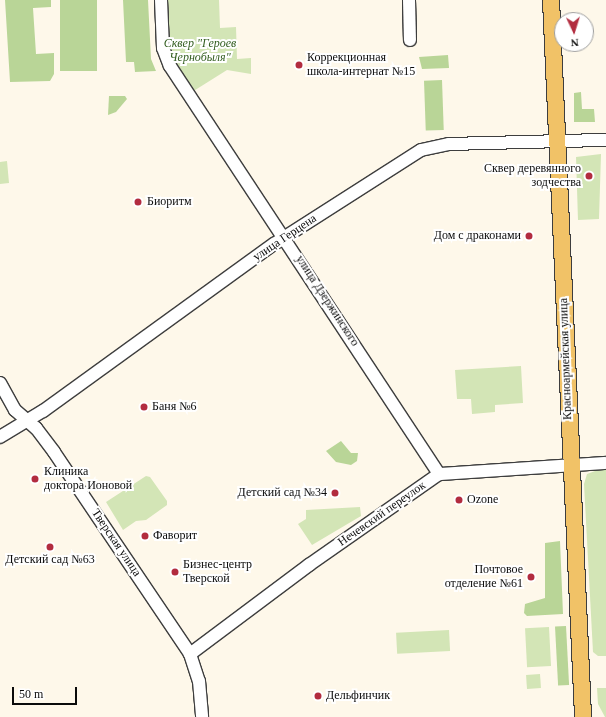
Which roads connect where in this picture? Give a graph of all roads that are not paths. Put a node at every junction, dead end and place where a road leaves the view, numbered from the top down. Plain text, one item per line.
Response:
1 (161, 0) edge
2 (409, 0) edge
3 (551, 0) edge
4 (410, 40) dead end
5 (559, 140) junction
6 (606, 140) edge
7 (285, 238) junction
8 (0, 383) edge
9 (28, 420) junction
10 (0, 437) edge
11 (606, 463) edge
12 (571, 465) junction
13 (439, 474) junction
14 (190, 654) junction
15 (202, 717) edge
16 (583, 717) edge

1 - 7 street, улица Дзержинского
2 - 4 street
3 - 5 main road, Красноармейская улица
5 - 6 street, улица Герцена
5 - 7 street, улица Герцена
5 - 12 main road, Красноармейская улица
7 - 9 street, улица Герцена
7 - 13 street, улица Дзержинского
8 - 9 street, Тверская улица
9 - 10 street, улица Герцена
9 - 14 street, Тверская улица
11 - 12 street, Нечевский переулок
12 - 13 street, Нечевский переулок
12 - 16 main road, Красноармейская улица
13 - 14 street, Нечевский переулок
14 - 15 street, Тверская улица

